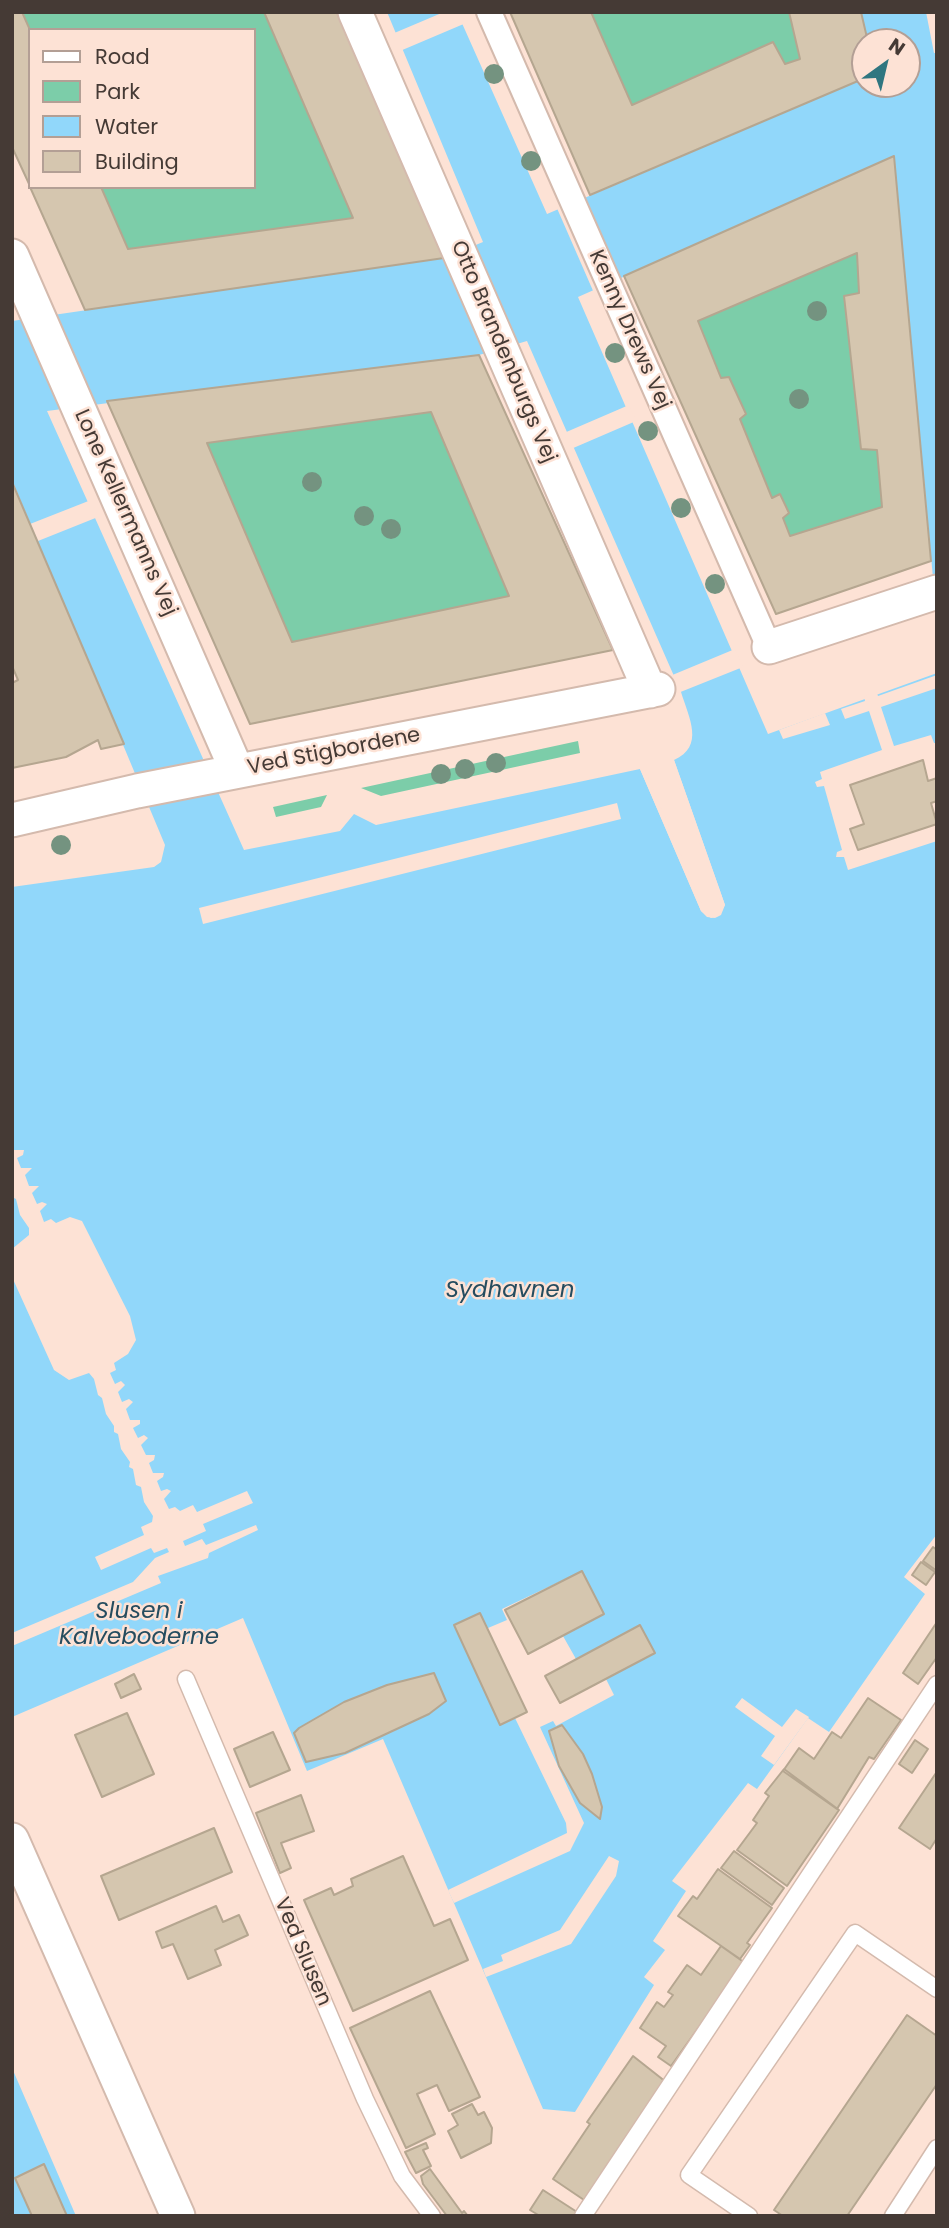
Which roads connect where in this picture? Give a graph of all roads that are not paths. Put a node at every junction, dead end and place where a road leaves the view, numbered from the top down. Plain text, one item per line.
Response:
1 (355, 12) edge
2 (489, 12) edge
3 (18, 268) edge
4 (933, 594) edge
5 (769, 648) joint
6 (654, 690) joint
7 (228, 773) junction
8 (12, 820) edge
9 (186, 1679) dead end
10 (937, 1684) edge
11 (12, 1840) edge
12 (937, 1989) edge
13 (937, 2148) edge
14 (178, 2216) edge
15 (432, 2216) edge
16 (583, 2216) edge
17 (749, 2216) edge
18 (893, 2216) edge

1 - 6 street, Otto Brandenburgs Vej
2 - 5 street, Kenny Drews Vej
3 - 7 street, Lone Kellermanns Vej
4 - 5 street
6 - 7 street, Ved Stigbordene
7 - 8 street, Ved Stigbordene
9 - 15 lane, Ved Slusen
10 - 16 lane
11 - 14 street
12 - 17 lane
13 - 18 lane

